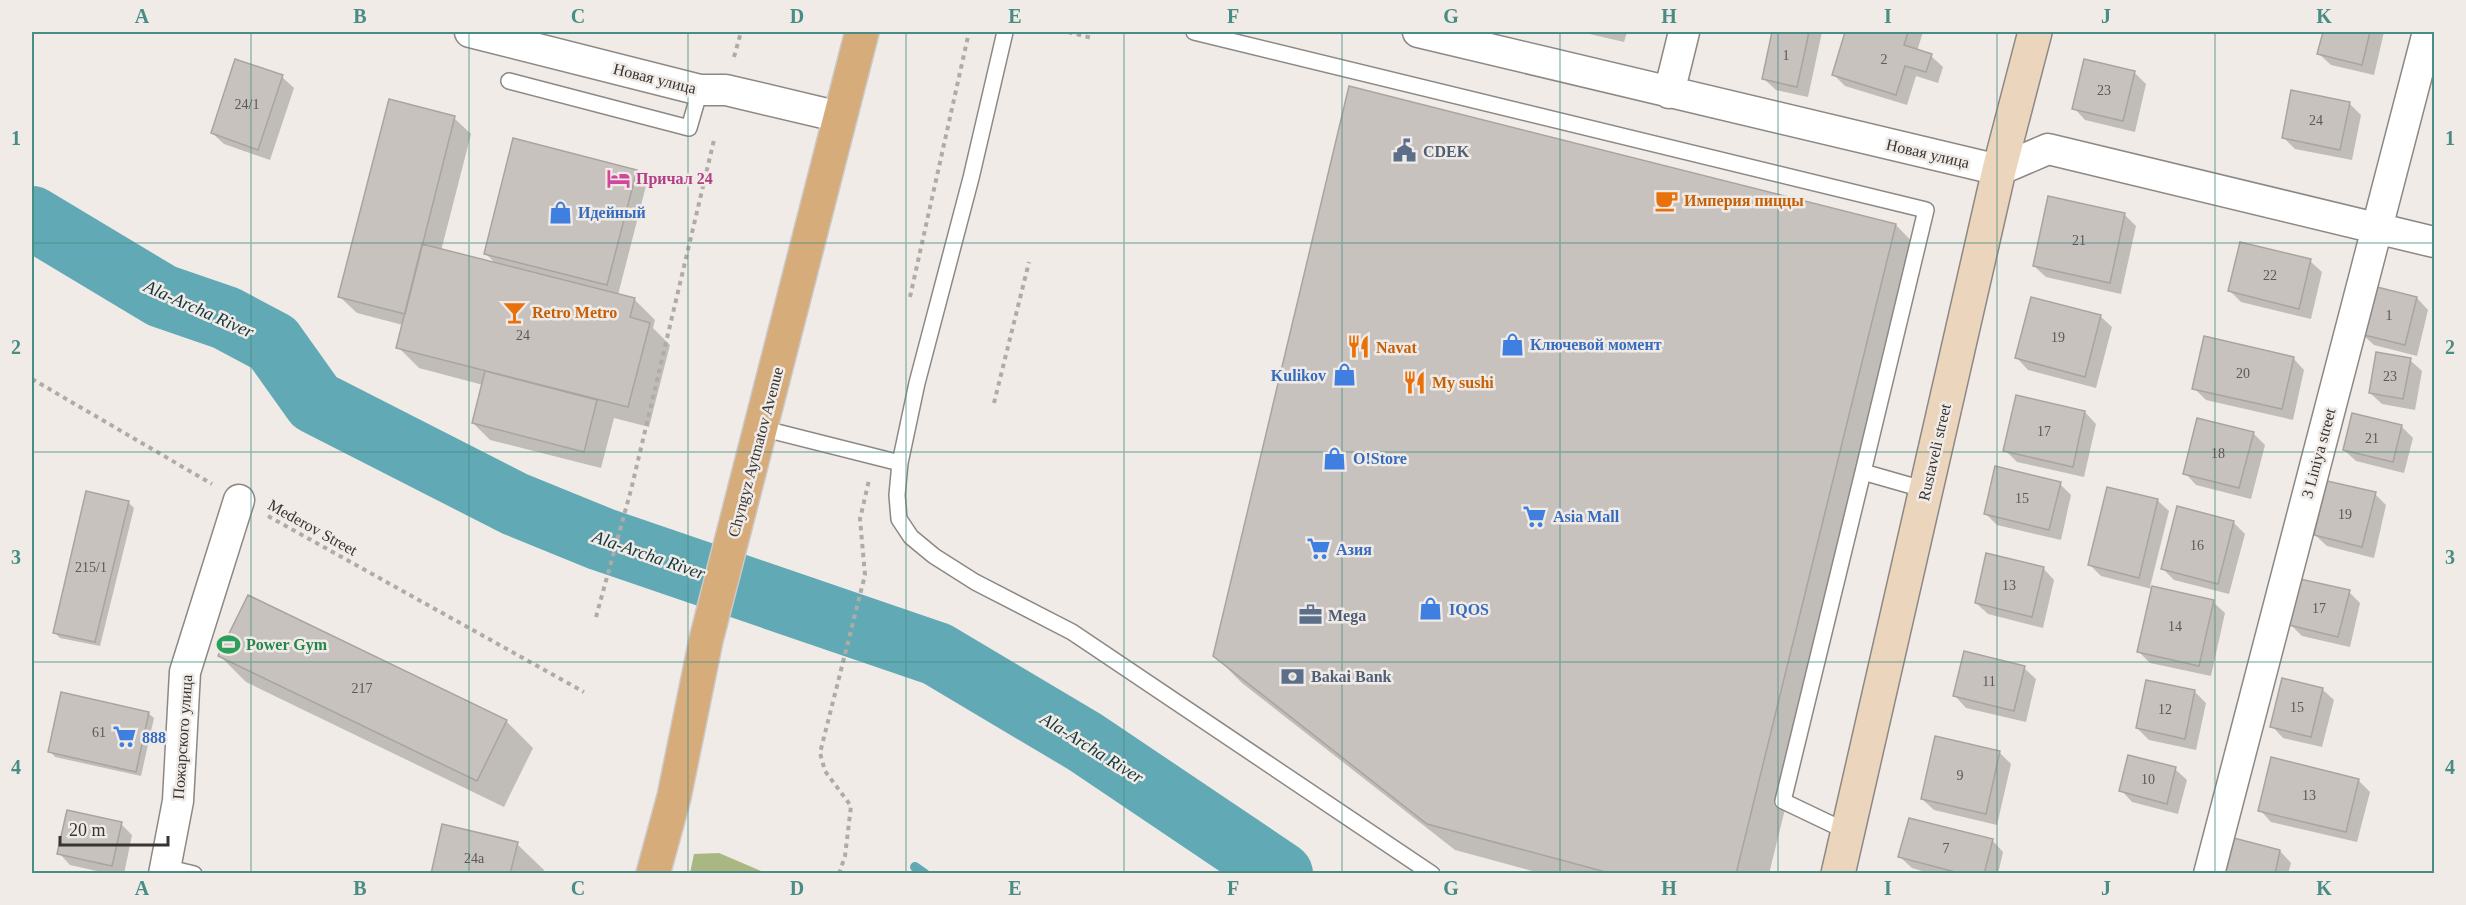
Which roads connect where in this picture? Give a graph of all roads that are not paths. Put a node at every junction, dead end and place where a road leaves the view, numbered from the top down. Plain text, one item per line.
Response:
1 (470, 32) edge
2 (862, 32) edge
3 (1005, 32) edge
4 (1194, 32) edge
5 (1418, 32) edge
6 (1684, 32) edge
7 (2035, 32) edge
8 (2428, 32) edge
9 (509, 81) dead end
10 (713, 90) junction
11 (1669, 93) junction
12 (840, 117) junction
13 (1999, 170) junction
14 (2377, 228) junction
15 (2434, 242) edge
16 (761, 428) junction
17 (900, 464) junction
18 (1863, 472) junction
19 (1926, 490) junction
20 (239, 500) road end
21 (1848, 832) junction
22 (165, 870) edge
23 (194, 873) edge
24 (653, 873) edge
25 (1432, 873) edge
26 (1838, 873) edge
27 (2209, 873) edge

1 - 10 street, Новая улица
2 - 12 main road, Chyngyz Aytmatov Avenue
3 - 17 lane
4 - 18 lane
5 - 11 street, Новая улица
6 - 11 street
7 - 13 street, Rustaveli street
8 - 14 street, 3 Liniya street
9 - 10 lane
10 - 12 street, Новая улица
11 - 13 street, Новая улица
12 - 16 main road, Chyngyz Aytmatov Avenue
13 - 14 street
13 - 19 street, Rustaveli street
14 - 15 street
14 - 27 street, 3 Liniya street
16 - 17 lane
16 - 24 main road, Chyngyz Aytmatov Avenue
17 - 25 lane
18 - 19 lane
18 - 21 lane
19 - 21 street, Rustaveli street
20 - 22 street, Пожарского улица
21 - 26 street, Rustaveli street
22 - 23 lane

